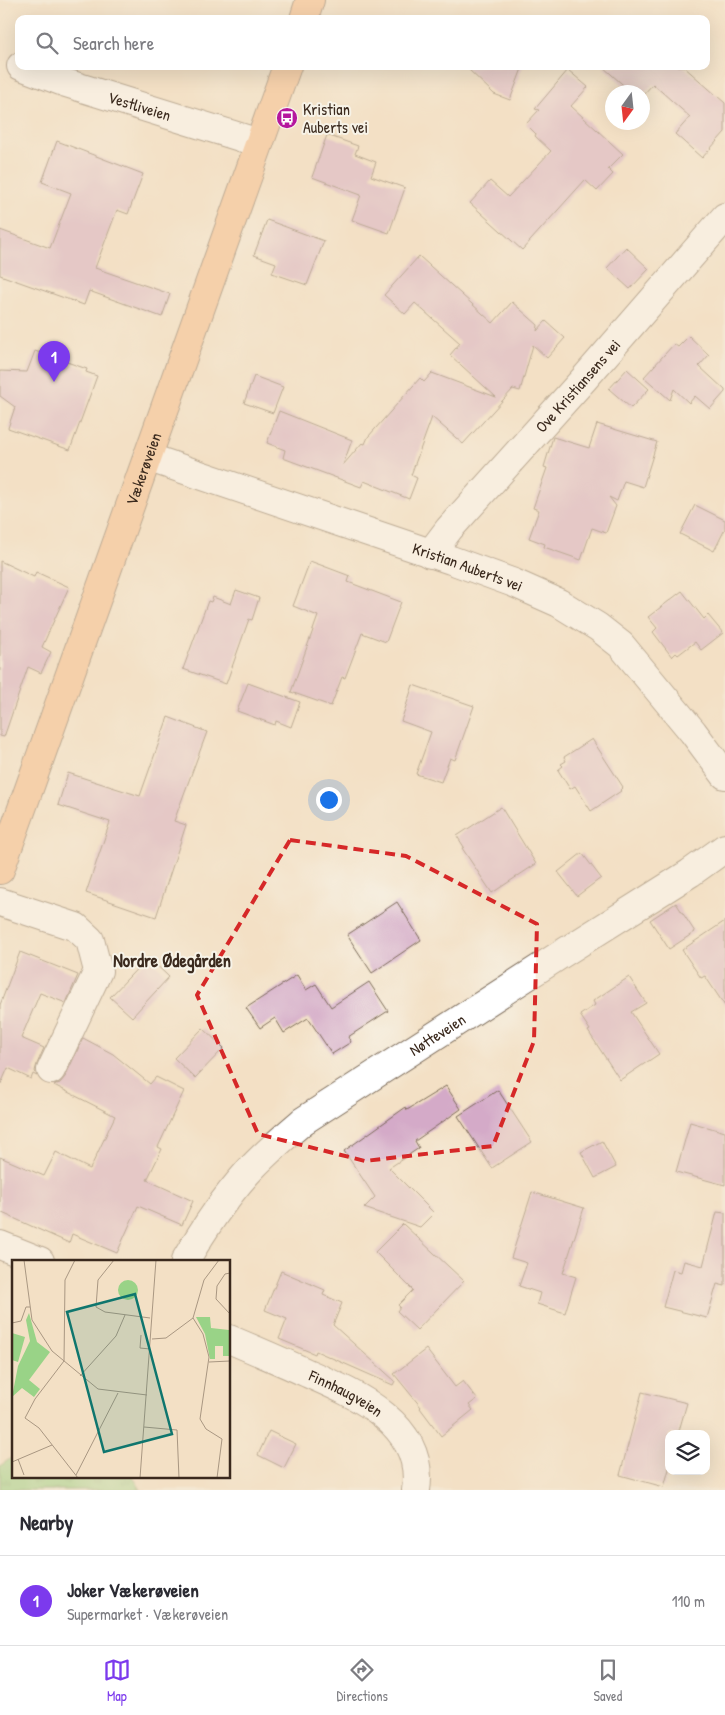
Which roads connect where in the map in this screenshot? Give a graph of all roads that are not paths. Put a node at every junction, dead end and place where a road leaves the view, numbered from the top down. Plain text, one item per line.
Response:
1 (310, 0) edge
2 (305, 15) edge
3 (0, 58) edge
4 (15, 64) edge
5 (30, 70) edge
6 (286, 70) edge
7 (259, 144) junction
8 (725, 217) edge
9 (147, 457) junction
10 (430, 554) junction
11 (725, 775) edge
12 (725, 848) edge
13 (0, 870) edge
14 (0, 902) edge
15 (51, 1070) dead end
16 (0, 1245) edge
17 (38, 1260) edge
18 (186, 1260) edge
19 (230, 1339) edge
20 (416, 1490) edge

1 - 2 main road
3 - 4 street, Vestliveien
5 - 7 street, Vestliveien
6 - 7 main road, Vækerøveien
7 - 9 main road, Vækerøveien
8 - 10 street, Ove Kristiansens vei
9 - 10 street, Kristian Auberts vei
9 - 13 main road, Vækerøveien
10 - 11 street, Kristian Auberts vei
12 - 18 street, Nøtteveien
14 - 15 street
16 - 17 street
19 - 20 street, Finnhaugveien

